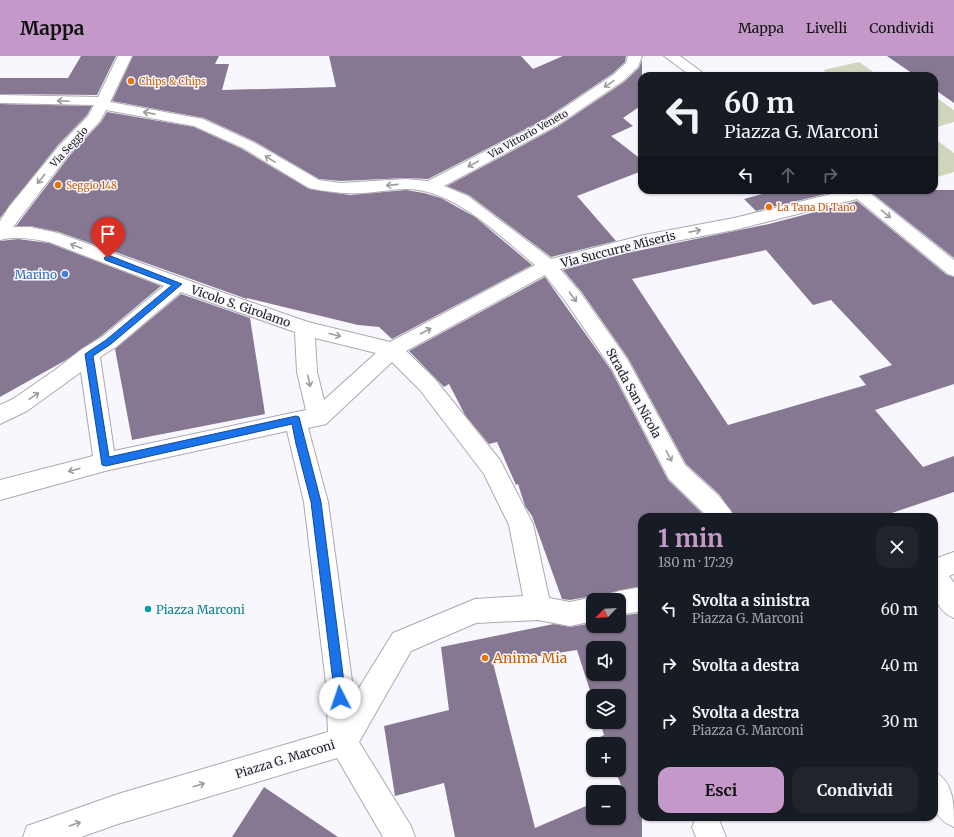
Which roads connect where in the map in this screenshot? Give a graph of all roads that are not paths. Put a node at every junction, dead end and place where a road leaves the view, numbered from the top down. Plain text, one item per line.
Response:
1 (125, 56) edge
2 (635, 56) edge
3 (671, 56) edge
4 (694, 72) edge
5 (0, 99) edge
6 (102, 103) junction
7 (431, 186) junction
8 (850, 194) edge
9 (860, 194) edge
10 (0, 232) edge
11 (548, 266) junction
12 (954, 270) edge
13 (178, 284) junction
14 (305, 328) junction
15 (392, 350) junction
16 (89, 354) junction
17 (0, 415) edge
18 (307, 419) junction
19 (106, 462) junction
20 (0, 490) edge
21 (719, 513) edge
22 (954, 563) edge
23 (938, 569) edge
24 (938, 580) edge
25 (638, 600) edge
26 (626, 602) edge
27 (954, 606) edge
28 (538, 608) junction
29 (586, 611) edge
30 (343, 742) junction
31 (938, 791) edge
32 (954, 812) edge
33 (38, 837) edge
34 (400, 837) edge

1 - 6 street, Via Seggio
2 -> 7 street, Via Vittorio Veneto
3 - 4 street
6 -> 5 street
7 -> 6 street
6 -> 10 street, Via Seggio
7 - 11 street, Strada San Nicola
11 -> 8 street, Via Succurre Miseris
9 -> 12 street
13 -> 10 street, Vicolo S. Girolamo
15 -> 11 street, Via Succurre Miseris
11 -> 21 street, Strada San Nicola
13 - 14 street, Vicolo S. Girolamo
13 - 16 street
14 -> 15 street, Vicolo S. Girolamo
14 -> 18 street, Piazza G. Marconi
15 - 18 street, Via Succurre Miseris
15 - 28 street
17 -> 16 street
16 - 19 street
18 - 19 street
18 - 30 street, Piazza G. Marconi
19 -> 20 street
22 - 23 street
24 - 27 street
25 - 26 street
28 - 29 street
28 - 30 street
33 -> 30 street, Piazza G. Marconi
30 - 34 street
31 - 32 street

